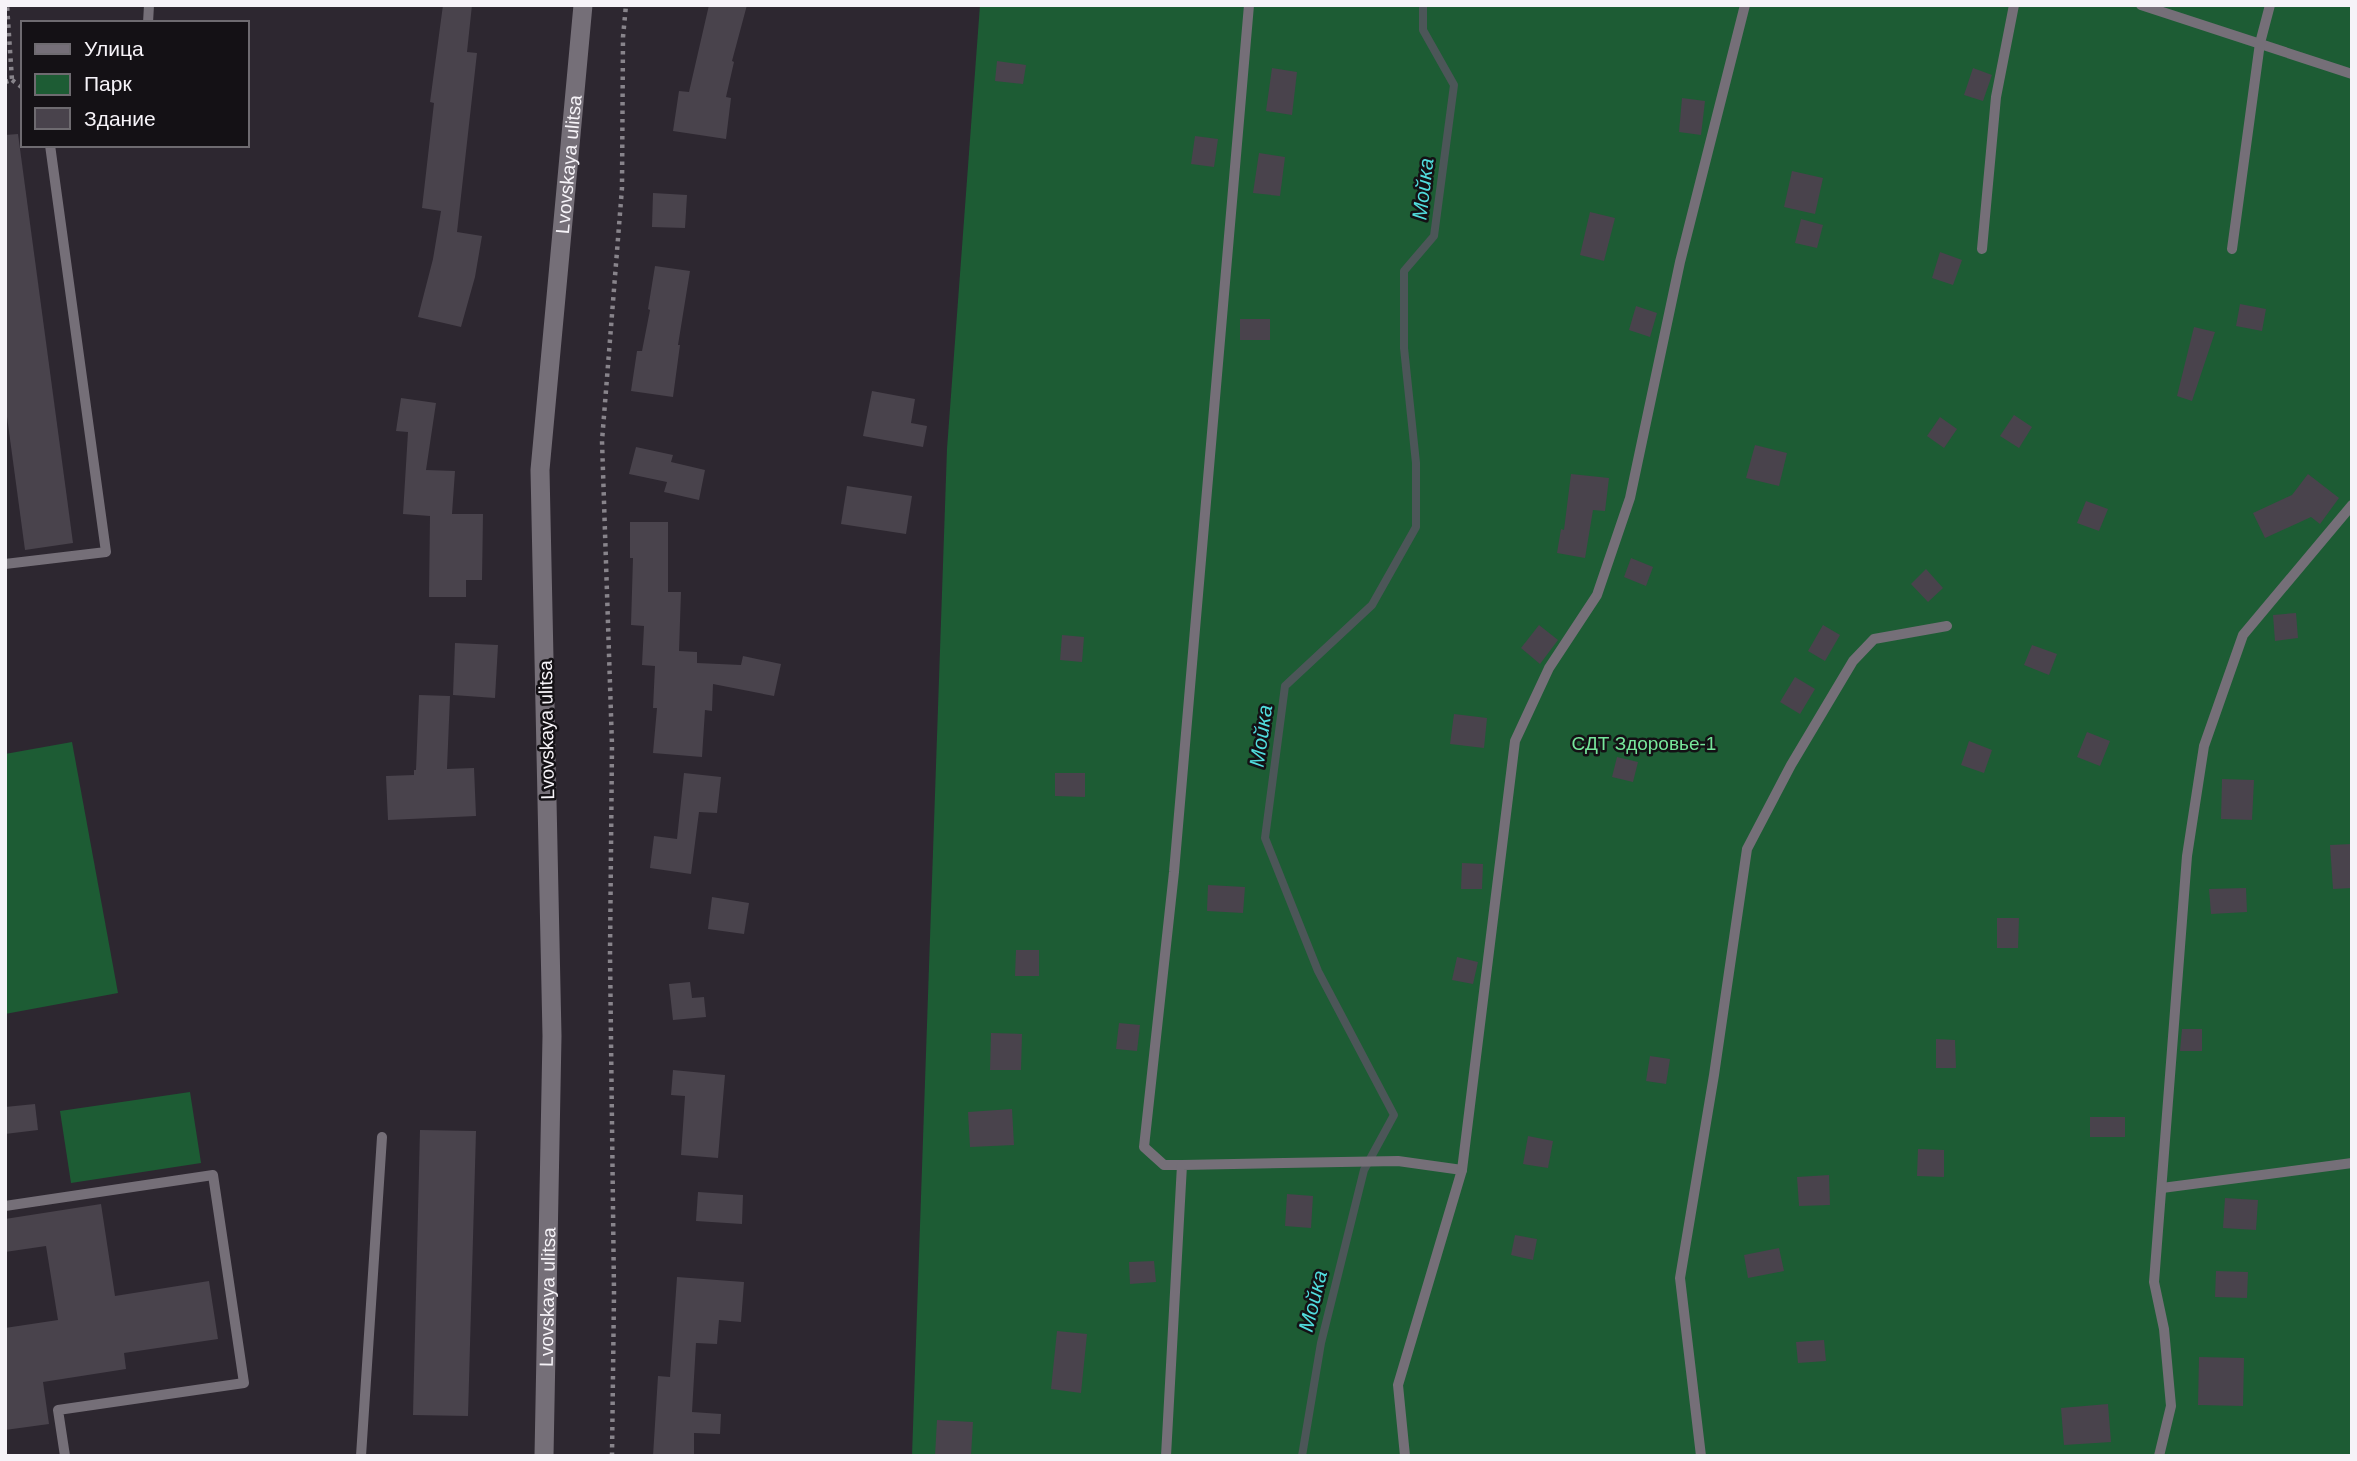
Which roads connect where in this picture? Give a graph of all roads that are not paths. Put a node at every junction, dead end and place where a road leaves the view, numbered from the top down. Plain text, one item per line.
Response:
1 (583, 5) edge
2 (1249, 5) edge
3 (1745, 5) edge
4 (2014, 5) edge
5 (2141, 5) edge
6 (2270, 5) edge
7 (2260, 43) junction
8 (2352, 74) edge
9 (50, 147) edge
10 (1982, 249) dead end
11 (2232, 249) dead end
12 (2352, 505) edge
13 (5, 564) edge
14 (1947, 626) dead end
15 (382, 1137) dead end
16 (2352, 1163) edge
17 (1182, 1165) junction
18 (1462, 1170) junction
19 (2162, 1188) junction
20 (5, 1206) edge
21 (65, 1456) edge
22 (361, 1456) edge
23 (544, 1456) edge
24 (1166, 1456) edge
25 (1405, 1456) edge
26 (1701, 1456) edge
27 (2159, 1456) edge

1 - 23 street, Lvovskaya ulitsa
2 - 17 lane
3 - 18 lane
4 - 10 lane
5 - 7 lane
6 - 7 lane
7 - 8 lane
7 - 11 lane
9 - 13 lane
12 - 19 lane
14 - 26 lane
15 - 22 lane
16 - 19 lane
17 - 18 lane
17 - 24 lane
18 - 25 lane
19 - 27 lane
20 - 21 lane

